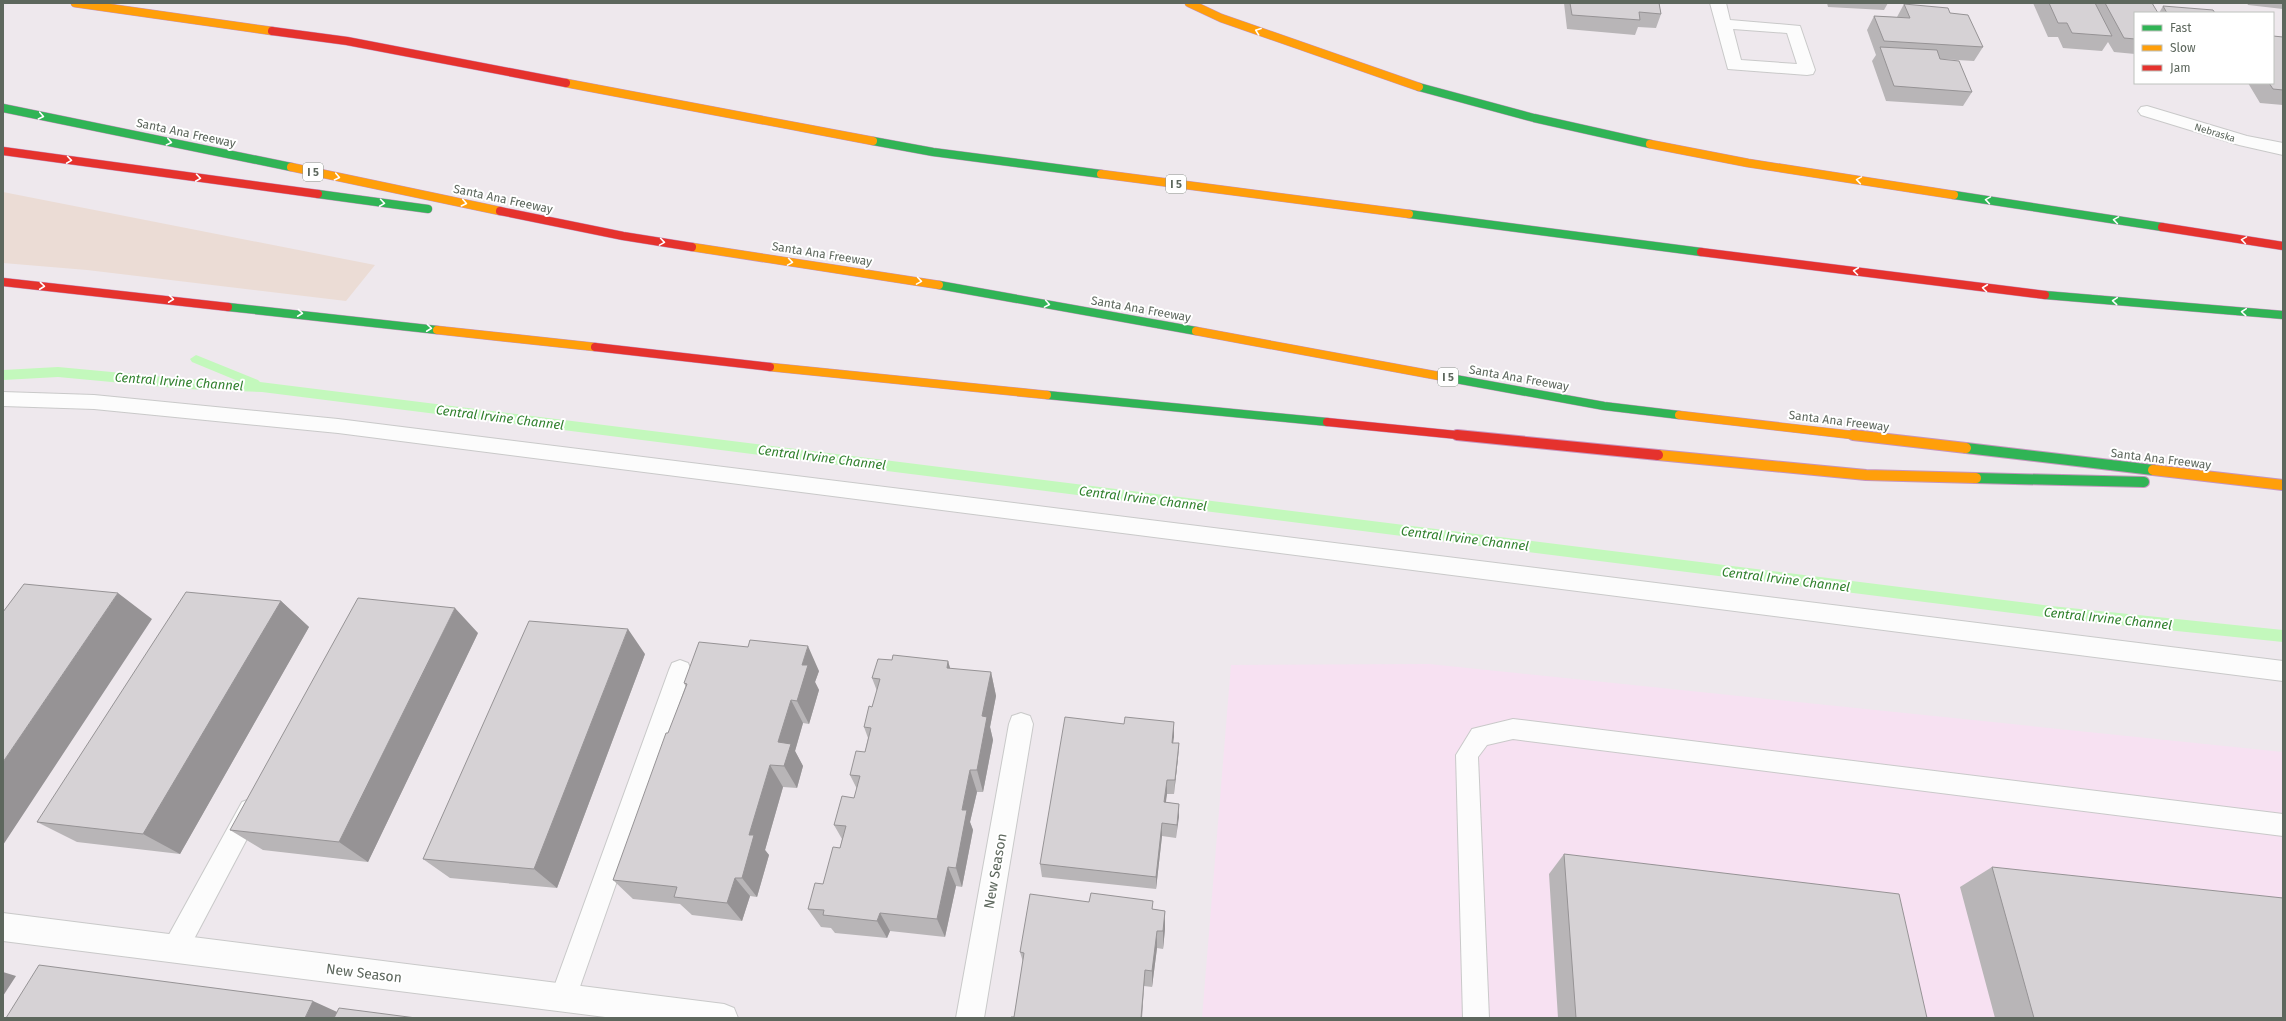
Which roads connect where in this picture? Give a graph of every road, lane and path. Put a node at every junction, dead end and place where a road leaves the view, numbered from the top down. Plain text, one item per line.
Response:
1 (75, 3) edge
2 (1189, 3) edge
3 (1718, 3) edge
4 (1723, 24) junction
5 (3, 108) edge
6 (2147, 111) dead end
7 (2283, 149) edge
8 (3, 151) edge
9 (435, 210) dead end
10 (474, 216) dead end
11 (623, 236) junction
12 (2283, 246) edge
13 (3, 282) edge
14 (2283, 315) edge
15 (3, 399) edge
16 (2151, 482) dead end
17 (2175, 482) dead end
18 (2280, 485) edge
19 (680, 670) dead end
20 (2283, 671) edge
21 (1021, 724) dead end
22 (261, 789) edge
23 (2283, 825) edge
24 (3, 927) edge
25 (175, 949) junction
26 (563, 998) junction
27 (723, 1018) edge
28 (970, 1018) edge
29 (1476, 1018) edge

14 -> 1 highway, I 5
12 -> 2 highway
3 - 4 street
4 - 4 street
5 -> 11 highway, Santa Ana Freeway / I 5
6 - 7 street, Nebraska
8 -> 9 highway
10 - 11 highway
11 -> 18 highway, Santa Ana Freeway / I 5
13 -> 16 highway
15 - 20 lane
17 - 18 highway
19 - 26 lane
21 - 28 street, New Season
22 - 25 lane
23 - 29 lane
24 - 25 street, New Season
25 - 26 street, New Season
26 - 27 street, New Season

